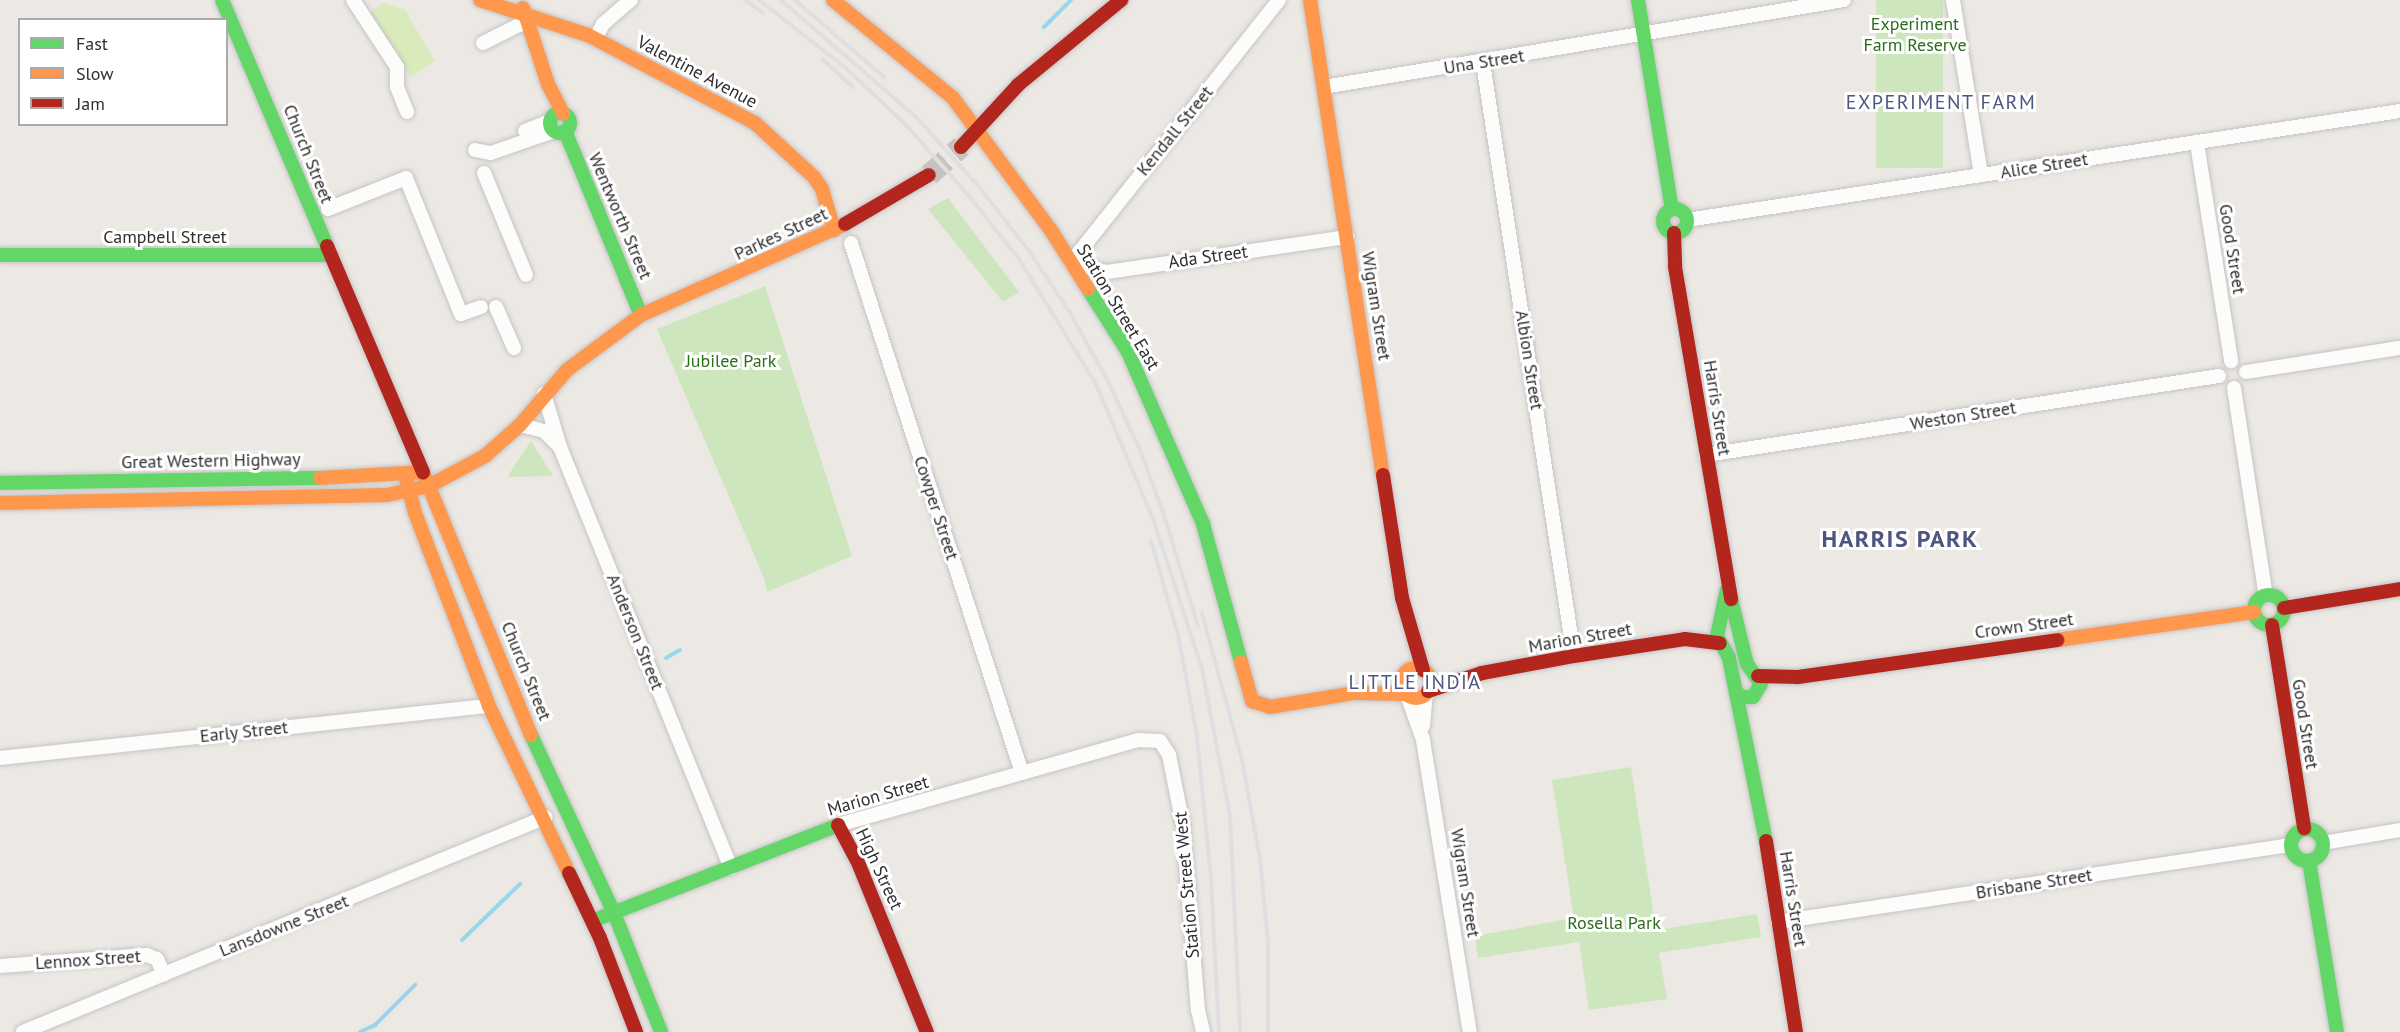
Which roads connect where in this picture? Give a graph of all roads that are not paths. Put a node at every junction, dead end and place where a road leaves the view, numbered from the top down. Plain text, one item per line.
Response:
1 (222, 0) edge
2 (353, 0) edge
3 (480, 0) edge
4 (501, 0) edge
5 (631, 0) edge
6 (833, 0) edge
7 (1121, 0) edge
8 (1279, 0) edge
9 (1310, 0) edge
10 (1638, 0) edge
11 (1844, 0) edge
12 (1953, 0) edge
13 (525, 20) junction
14 (553, 23) junction
15 (533, 33) junction
16 (1643, 33) junction
17 (595, 39) junction
18 (483, 43) dead end
19 (1483, 63) junction
20 (397, 67) junction
21 (1324, 87) junction
22 (409, 88) dead end
23 (2400, 111) edge
24 (407, 112) dead end
25 (557, 123) junction
26 (977, 130) junction
27 (2197, 143) junction
28 (961, 147) tunnel mouth
29 (484, 172) dead end
30 (929, 175) tunnel mouth
31 (1981, 175) junction
32 (327, 209) dead end
33 (1672, 209) junction
34 (1687, 220) junction
35 (834, 230) junction
36 (1674, 233) junction
37 (1347, 237) junction
38 (851, 243) dead end
39 (0, 255) edge
40 (330, 255) junction
41 (1071, 262) junction
42 (526, 275) dead end
43 (481, 307) dead end
44 (496, 307) dead end
45 (641, 315) junction
46 (358, 323) junction
47 (584, 338) dead end
48 (513, 348) dead end
49 (2400, 348) edge
50 (568, 350) dead end
51 (2231, 361) junction
52 (2246, 372) junction
53 (2219, 376) junction
54 (2234, 388) junction
55 (544, 394) junction
56 (520, 425) junction
57 (560, 447) junction
58 (1706, 455) junction
59 (423, 472) junction
60 (405, 474) junction
61 (0, 483) edge
62 (429, 486) junction
63 (409, 492) junction
64 (0, 503) edge
65 (1727, 589) junction
66 (2400, 589) edge
67 (2266, 596) junction
68 (2284, 608) junction
69 (2254, 612) junction
70 (1406, 617) junction
71 (2272, 625) junction
72 (1740, 627) junction
73 (1720, 632) junction
74 (1574, 656) junction
75 (1425, 672) junction
76 (1482, 673) junction
77 (1403, 675) junction
78 (1758, 676) junction
79 (1798, 677) junction
80 (1736, 691) junction
81 (1427, 692) junction
82 (1355, 693) junction
83 (1406, 694) junction
84 (1755, 696) junction
85 (489, 706) junction
86 (1160, 741) joint
87 (1423, 741) junction
88 (0, 758) edge
89 (1755, 772) junction
90 (1022, 774) junction
91 (566, 808) junction
92 (543, 818) junction
93 (838, 825) junction
94 (2304, 828) junction
95 (2400, 830) edge
96 (2323, 843) junction
97 (2290, 846) junction
98 (2309, 861) junction
99 (731, 868) junction
100 (614, 913) junction
101 (592, 921) junction
102 (1778, 922) junction
103 (0, 966) edge
104 (164, 975) junction
105 (2327, 988) junction
106 (23, 1032) edge
107 (636, 1032) edge
108 (661, 1032) edge
109 (915, 1032) edge
110 (927, 1032) edge
111 (1203, 1032) edge
112 (1470, 1032) edge
113 (1796, 1032) edge
114 (2330, 1032) edge
115 (2337, 1032) edge

1 - 40 main road, Church Street
2 - 20 street
3 - 13 main road, Wentworth Street
4 - 13 main road, Valentine Avenue
5 - 17 street
6 - 26 main road, Station Street East
7 - 26 main road
8 - 41 street, Kendall Street
9 - 21 main road, Wigram Street
10 - 16 main road
11 - 16 street, Una Street
12 - 31 street
13 - 14 main road, Valentine Avenue
13 - 15 main road, Wentworth Street
13 - 18 street
13 - 25 main road, Wentworth Street
14 - 15 main road
14 - 17 main road, Valentine Avenue
15 - 25 main road, Wentworth Street
16 - 19 street, Una Street
16 - 33 main road
17 - 35 main road, Valentine Avenue
19 - 21 street, Una Street
19 - 74 street, Albion Street
20 - 22 street
20 - 24 street
21 - 37 main road, Wigram Street
23 - 27 street, Alice Street
25 - 45 main road, Wentworth Street
26 - 28 main road
26 - 41 main road, Station Street East
27 - 31 street, Alice Street
27 - 51 street, Good Street
29 - 42 street
30 - 35 main road, Parkes Street
31 - 34 street, Alice Street
32 - 43 street
33 - 34 main road
33 - 36 main road
34 - 36 main road
35 - 45 main road, Parkes Street
36 - 58 main road, Harris Street
37 - 41 street, Ada Street
37 - 70 main road, Wigram Street
38 - 90 street, Cowper Street
39 - 40 main road, Campbell Street
40 - 46 main road, Church Street
41 - 82 main road, Station Street East
44 - 48 street
45 - 47 main road, Parkes Street
45 - 55 main road, Parkes Street
46 - 59 main road, Church Street
46 - 60 main road, Church Street
49 - 52 street
50 - 59 main road
51 - 52 street
51 - 53 street
52 - 54 street
53 - 54 street
53 - 58 street, Weston Street
54 - 67 street
55 - 56 main road, Parkes Street
55 - 57 street, Anderson Street
56 - 57 street
56 - 62 main road, Parkes Street
57 - 99 street, Anderson Street
58 - 65 main road, Harris Street
59 - 60 main road, Great Western Highway
59 - 62 main road, Church Street
60 - 61 main road, Great Western Highway
60 - 63 main road, Church Street
62 - 63 main road, Parkes Street
62 - 91 main road, Church Street
63 - 64 main road, Great Western Highway
63 - 85 main road, Church Street
65 - 72 main road, Harris Street
65 - 73 main road, Harris Street
66 - 68 main road
67 - 68 main road
67 - 69 main road
68 - 71 main road
69 - 71 main road
69 - 79 main road, Crown Street
70 - 75 main road, Wigram Street
70 - 77 main road, Wigram Street
71 - 94 main road, Good Street
72 - 73 main road
72 - 78 main road, Harris Street
73 - 74 main road, Marion Street
73 - 80 main road, Harris Street
74 - 76 main road, Marion Street
75 - 76 main road, Marion Street
75 - 77 main road, Marion Street
75 - 81 main road, Wigram Street
76 - 81 main road, Marion Street
77 - 82 main road
77 - 83 main road, Wigram Street
78 - 79 main road, Crown Street
78 - 84 main road, Harris Street
79 - 84 main road, Crown Street
80 - 84 main road
80 - 89 main road, Harris Street
81 - 83 main road, Marion Street
81 - 87 street, Wigram Street
82 - 83 main road
83 - 87 street, Wigram Street
84 - 89 main road, Harris Street
85 - 88 street, Early Street
85 - 92 main road, Church Street
86 - 90 street, Marion Street
86 - 111 street, Station Street West
87 - 112 street, Wigram Street
89 - 102 main road, Harris Street
90 - 93 street, Marion Street
91 - 92 street, Lansdowne Street
91 - 100 main road, Church Street
92 - 101 main road, Church Street
92 - 104 street, Lansdowne Street
93 - 99 main road, Marion Street
93 - 109 main road, High Street
93 - 110 main road, High Street
94 - 96 main road
94 - 97 main road
95 - 96 street
96 - 98 main road
97 - 98 main road
97 - 102 street, Brisbane Street
98 - 105 main road
99 - 100 main road, Marion Street
100 - 101 main road, Marion Street
100 - 108 main road, Church Street
101 - 107 main road, Church Street
102 - 113 main road, Harris Street
103 - 104 street, Lennox Street
104 - 106 street, Lansdowne Street
105 - 114 main road
105 - 115 main road

